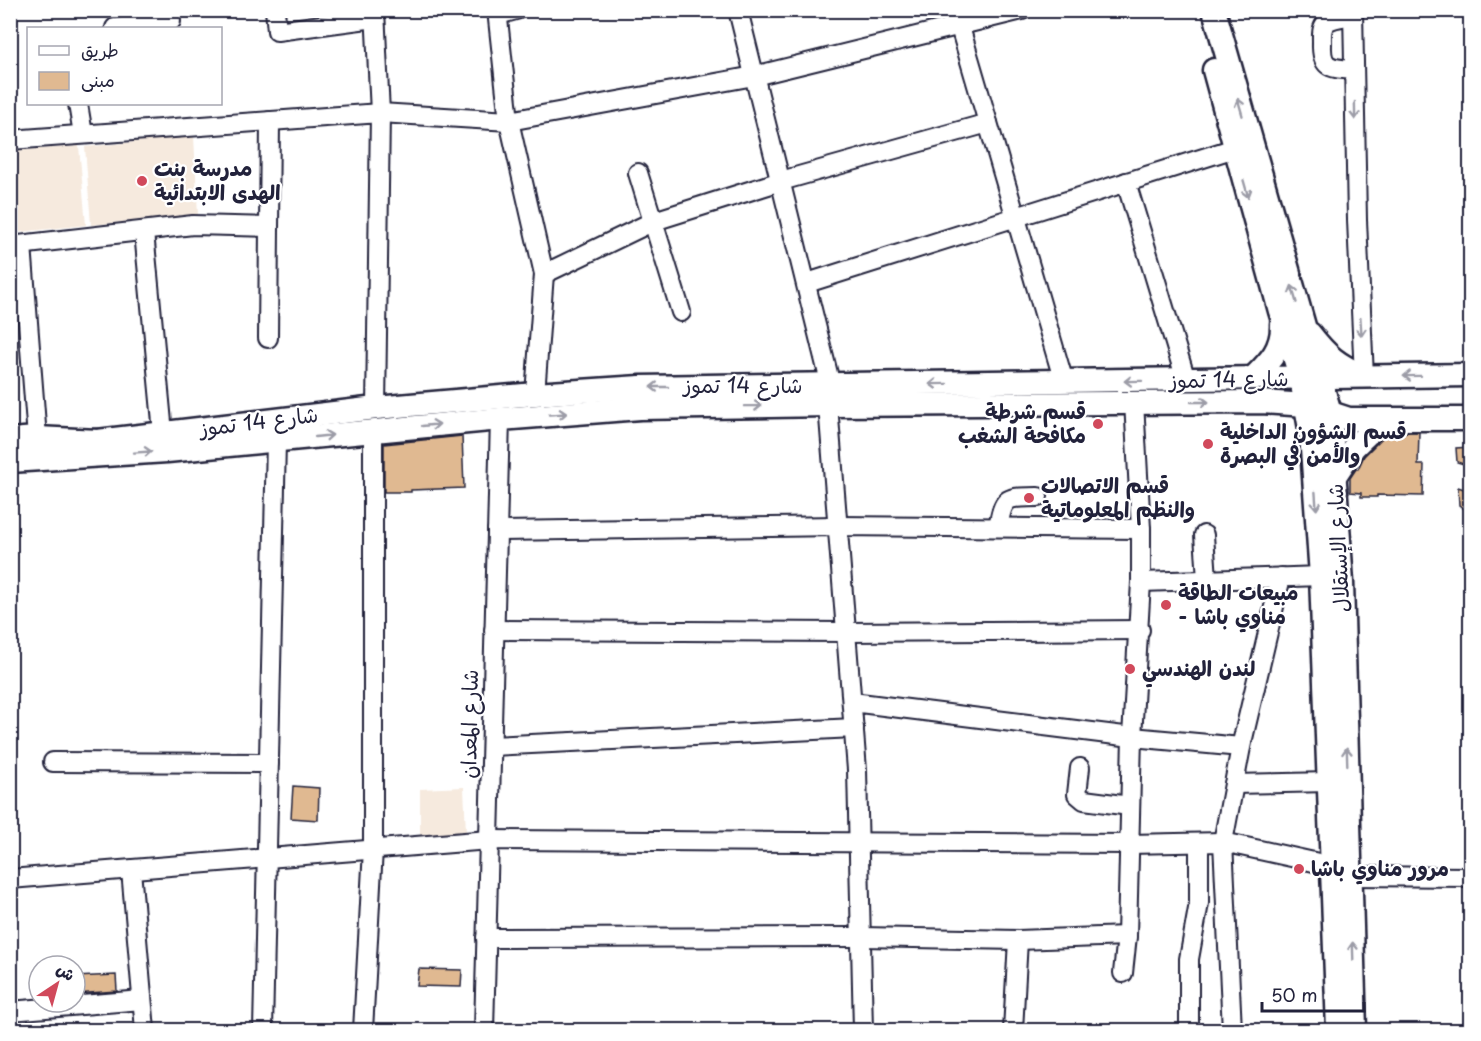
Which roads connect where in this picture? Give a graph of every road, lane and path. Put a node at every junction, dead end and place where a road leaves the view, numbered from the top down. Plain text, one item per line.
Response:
1 (275, 10) edge
2 (516, 10) edge
3 (738, 10) edge
4 (1022, 10) edge
5 (1198, 10) edge
6 (1214, 10) edge
7 (497, 13) edge
8 (1353, 13) edge
9 (375, 14) edge
10 (957, 18) edge
11 (171, 21) dead end
12 (123, 27) edge
13 (1354, 70) junction
14 (754, 76) junction
15 (78, 105) edge
16 (380, 113) junction
17 (270, 121) junction
18 (509, 121) junction
19 (988, 123) junction
20 (84, 134) junction
21 (10, 140) edge
22 (1235, 148) junction
23 (638, 173) dead end
24 (781, 181) junction
25 (1126, 182) junction
26 (1016, 217) junction
27 (654, 221) junction
28 (270, 227) junction
29 (144, 232) junction
30 (16, 245) edge
31 (544, 274) junction
32 (807, 283) junction
33 (1280, 311) junction
34 (681, 312) dead end
35 (1304, 326) junction
36 (268, 338) dead end
37 (1470, 375) edge
38 (1364, 377) junction
39 (1253, 378) junction
40 (1311, 378) junction
41 (1186, 380) junction
42 (1064, 382) junction
43 (535, 394) junction
44 (830, 395) junction
45 (1134, 402) junction
46 (1306, 405) junction
47 (376, 408) junction
48 (1330, 412) junction
49 (500, 419) junction
50 (1470, 419) edge
51 (1382, 420) junction
52 (373, 431) junction
53 (163, 433) junction
54 (276, 441) junction
55 (103, 448) junction
56 (17, 453) edge
57 (1335, 476) junction
58 (1038, 497) dead end
59 (838, 526) junction
60 (998, 527) junction
61 (1141, 528) junction
62 (497, 531) junction
63 (1204, 535) dead end
64 (1321, 576) junction
65 (1281, 577) junction
66 (1207, 579) junction
67 (1141, 582) junction
68 (495, 630) junction
69 (1140, 630) junction
70 (845, 632) junction
71 (852, 702) junction
72 (854, 728) junction
73 (1132, 737) junction
74 (492, 746) junction
75 (1241, 747) junction
76 (53, 762) dead end
77 (269, 763) junction
78 (1080, 768) dead end
79 (1329, 782) junction
80 (1234, 784) junction
81 (1130, 806) junction
82 (489, 840) junction
83 (860, 841) junction
84 (1223, 842) junction
85 (1199, 843) junction
86 (1129, 844) junction
87 (373, 849) junction
88 (267, 859) junction
89 (131, 870) junction
90 (1341, 871) junction
91 (1470, 877) edge
92 (10, 879) edge
93 (1126, 936) junction
94 (486, 938) junction
95 (862, 938) junction
96 (1018, 940) junction
97 (1123, 973) dead end
98 (142, 1000) junction
99 (10, 1011) edge
100 (145, 1030) edge
101 (263, 1030) edge
102 (363, 1030) edge
103 (484, 1030) edge
104 (863, 1030) edge
105 (1013, 1030) edge
106 (1189, 1030) edge
107 (1232, 1030) edge
108 (1338, 1030) edge
109 (1355, 1030) edge

1 - 9 street
2 - 7 street
3 - 14 street
4 - 10 street
5 - 22 main road, شارع الإستقلال
35 -> 6 main road, شارع الإستقلال
7 - 18 street
8 - 13 street
8 - 13 street
9 - 16 street
10 - 14 street
10 - 19 street
11 - 12 street
13 -> 38 street
14 - 18 street
14 - 24 street
15 - 20 street
16 - 17 street
16 - 18 street
16 - 47 street
17 - 20 street
17 - 28 street
18 - 31 street
19 - 24 street
19 - 26 street
20 - 21 street
22 - 25 street
22 -> 33 main road, شارع الإستقلال
23 - 27 street
24 - 27 street
24 - 32 street
25 - 26 street
25 - 41 street
26 - 32 street
26 - 42 street
27 - 31 street
27 - 34 street
28 - 29 street
28 - 36 street
29 - 30 street
29 - 53 street
30 - 56 street
31 - 43 street
32 - 44 street
33 - 39 main road
33 - 40 main road, شارع الإستقلال
35 - 38 main road
35 - 40 main road, شارع الإستقلال
37 -> 38 main road, شارع 14 تموز
38 - 40 main road, شارع 14 تموز
39 - 40 main road, شارع 14 تموز
39 - 41 main road, شارع 14 تموز
40 - 46 main road, شارع الإستقلال
40 - 48 main road, شارع الإستقلال
41 -> 42 main road, شارع 14 تموز
42 -> 44 main road, شارع 14 تموز
44 -> 43 main road, شارع 14 تموز
43 - 47 main road, شارع 14 تموز
44 - 45 main road, شارع 14 تموز
49 -> 44 main road, شارع 14 تموز
44 - 59 street
45 -> 46 main road, شارع 14 تموز
45 - 61 street
46 - 48 main road, شارع 14 تموز
46 -> 64 main road, شارع الإستقلال
47 - 53 main road, شارع 14 تموز
48 - 51 main road, شارع 14 تموز
48 - 57 main road, شارع الإستقلال
52 -> 49 main road, شارع 14 تموز
49 - 62 street, شارع المعدان
50 - 51 main road, شارع 14 تموز
51 - 57 main road
54 -> 52 main road, شارع 14 تموز
52 - 87 street
53 - 55 main road, شارع 14 تموز
55 -> 54 main road, شارع 14 تموز
54 - 77 street
55 - 56 main road, شارع 14 تموز
90 -> 57 main road, شارع الإستقلال
58 - 60 street
59 - 60 street
59 - 62 street
59 - 70 street
60 - 61 street
61 - 67 street
62 - 68 street, شارع المعدان
63 - 66 street
64 - 65 street
64 - 79 main road, شارع الإستقلال
65 - 66 street
65 - 75 street
66 - 67 street
67 - 69 street
68 - 70 street
68 - 74 street, شارع المعدان
69 - 70 street
69 - 73 street
70 - 71 street
71 - 72 street
71 - 73 street
72 - 74 street
72 - 83 street
73 - 75 street
73 - 81 street
74 - 82 street, شارع المعدان
75 - 80 street
76 - 77 street
77 - 88 street
78 - 81 street
79 - 80 street
79 - 90 main road, شارع الإستقلال
80 - 84 street
81 - 86 street
82 - 83 street
82 - 87 street
82 - 94 street, شارع المعدان
83 - 86 street
83 - 95 street
84 - 85 street
84 - 90 street
84 - 107 street
85 - 86 street
85 - 106 street
86 - 93 street
87 - 88 street
87 - 102 street
88 - 89 street
88 - 101 street
89 - 92 street
89 - 98 street
90 - 91 street
90 - 108 main road, شارع الإستقلال
109 -> 90 main road, شارع الإستقلال
93 - 96 street
93 - 97 street
94 - 95 street
94 - 103 street, شارع المعدان
95 - 96 street
95 - 104 street
96 - 105 street
98 - 99 street
98 - 100 street

